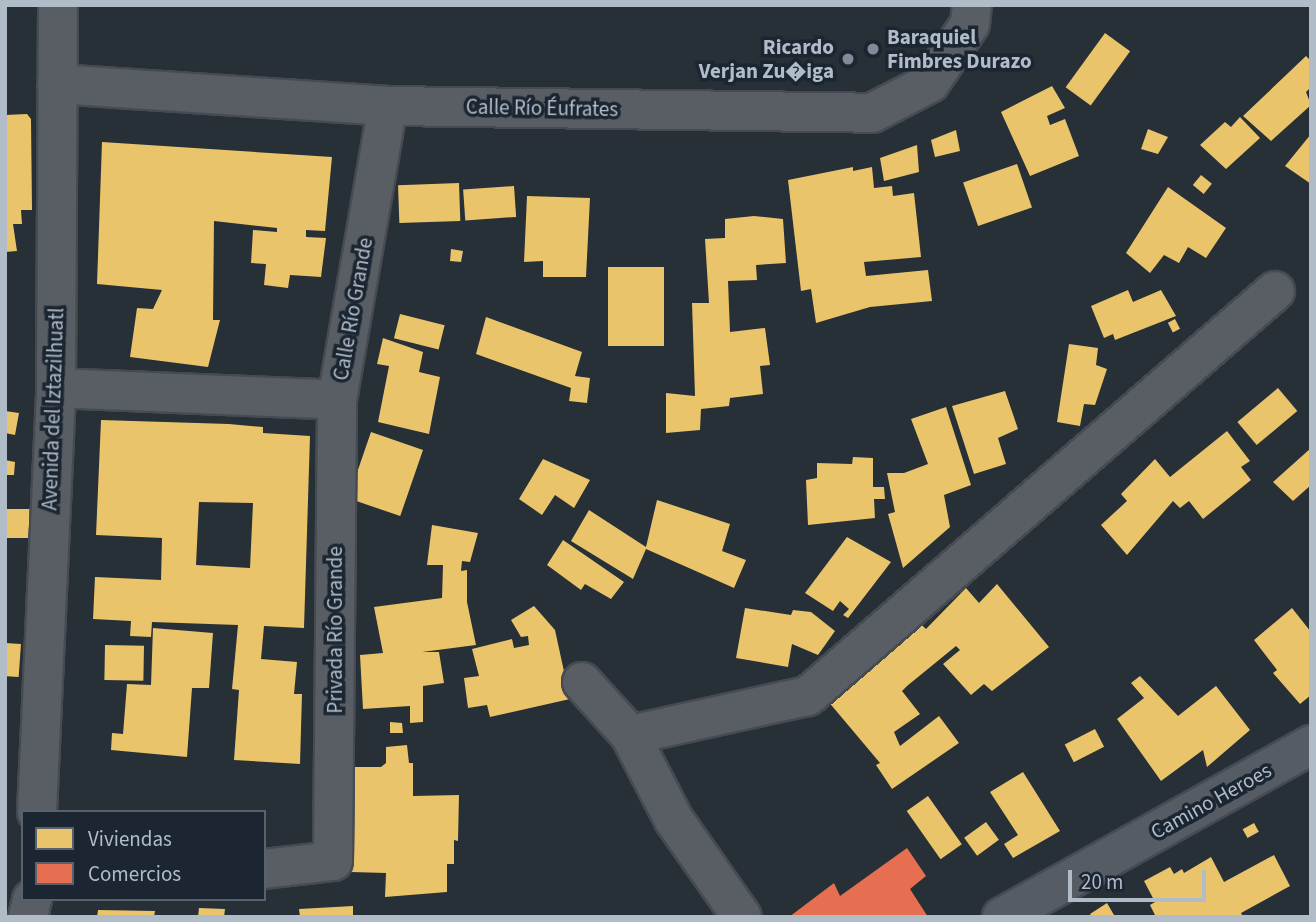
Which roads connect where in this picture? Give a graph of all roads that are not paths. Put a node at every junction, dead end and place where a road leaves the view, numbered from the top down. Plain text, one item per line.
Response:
1 (58, 5) edge
2 (972, 5) edge
3 (57, 84) junction
4 (388, 106) junction
5 (1275, 291) dead end
6 (56, 388) junction
7 (337, 400) junction
8 (582, 682) dead end
9 (630, 735) junction
10 (1311, 746) edge
11 (37, 810) edge
12 (266, 869) edge
13 (741, 917) edge
14 (1002, 917) edge

1 - 3 street, Avenida del Iztazilhuatl
2 - 4 street, Calle Río Éufrates
3 - 4 street, Calle Río Éufrates
3 - 6 street, Avenida del Iztazilhuatl
4 - 7 street, Calle Río Grande
5 - 9 street
6 - 7 street, Calle Río Grande
6 - 11 street, Avenida del Iztazilhuatl
7 - 12 street, Privada Río Grande
8 - 9 street
9 - 13 street
10 - 14 street, Camino Heroes

